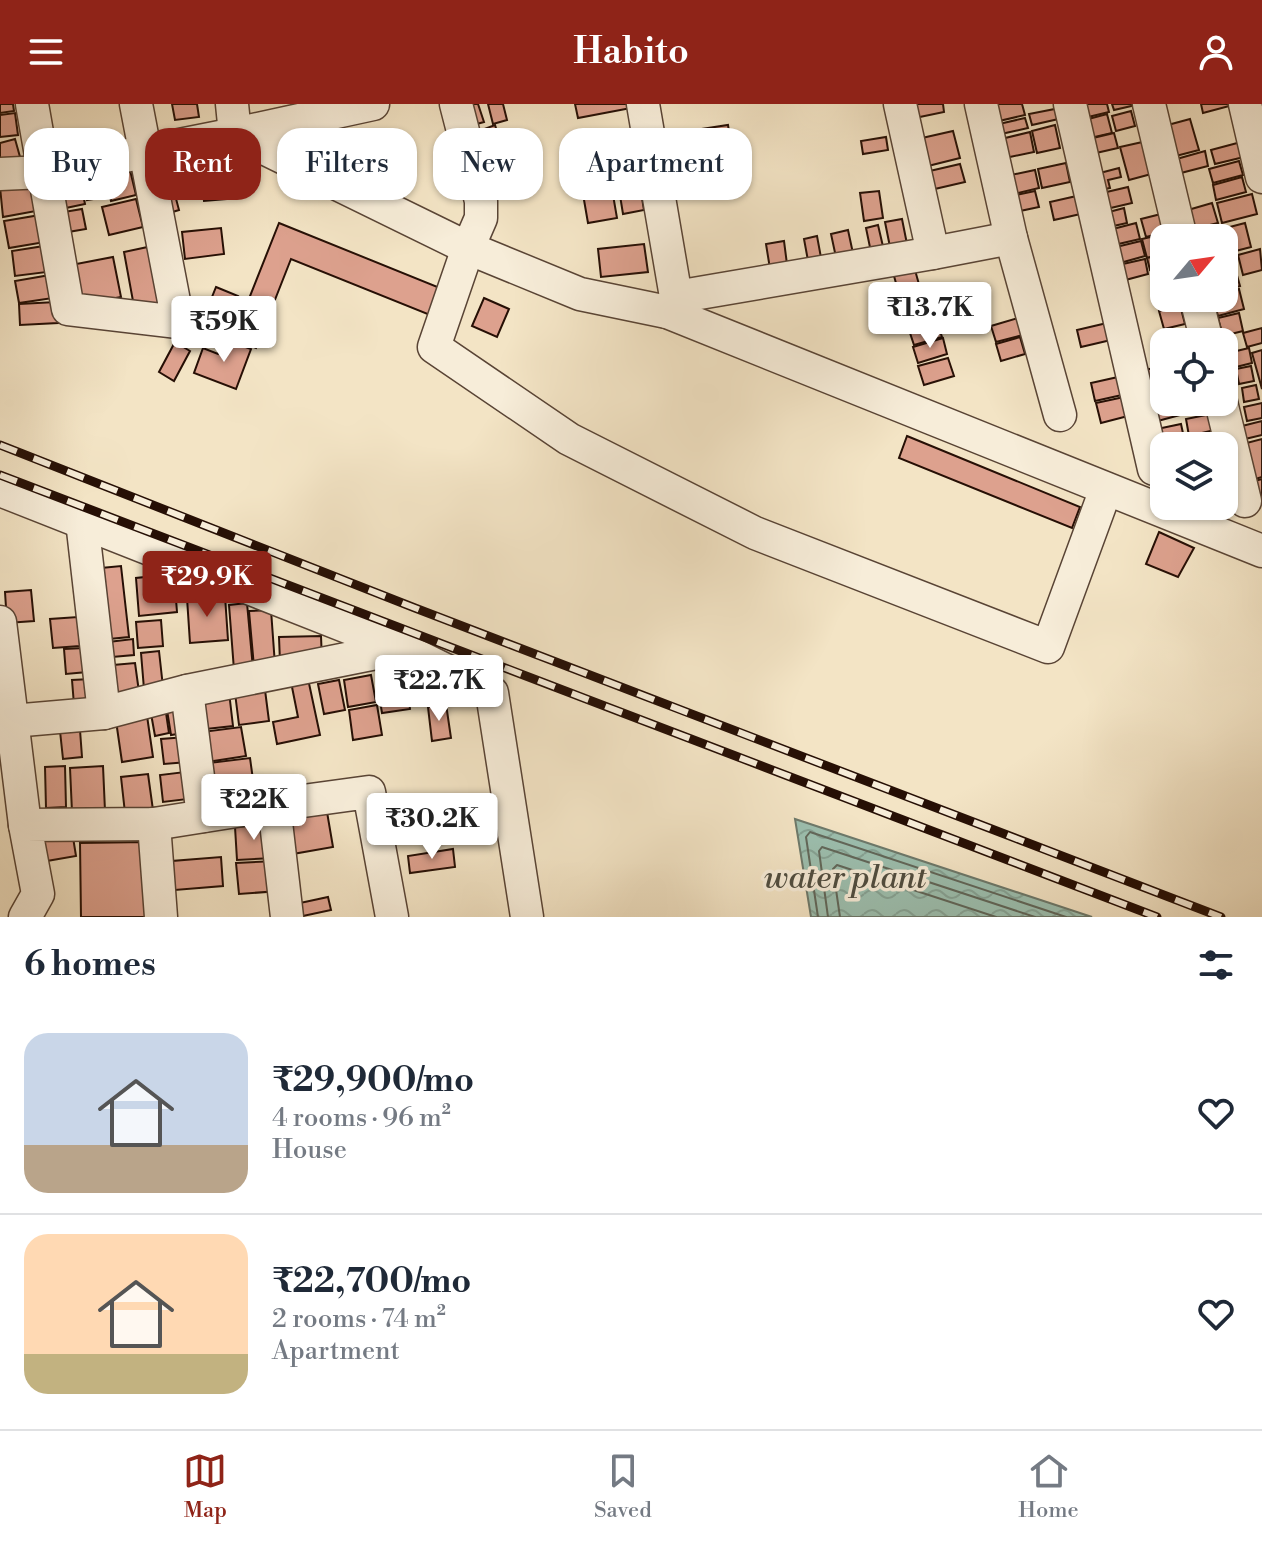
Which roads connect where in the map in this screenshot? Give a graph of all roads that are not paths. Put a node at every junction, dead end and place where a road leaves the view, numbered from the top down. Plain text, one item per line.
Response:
1 (32, 104) edge
2 (136, 104) edge
3 (373, 104) edge
4 (456, 104) edge
5 (643, 104) edge
6 (900, 104) edge
7 (981, 104) edge
8 (1070, 104) edge
9 (1149, 104) edge
10 (340, 107) edge
11 (1252, 112) edge
12 (233, 119) edge
13 (36, 128) edge
14 (210, 128) edge
15 (145, 153) joint
16 (129, 156) edge
17 (24, 173) edge
18 (0, 174) edge
19 (1262, 177) edge
20 (49, 200) edge
21 (154, 200) edge
22 (1178, 224) edge
23 (1011, 238) junction
24 (468, 248) junction
25 (933, 253) junction
26 (671, 304) junction
27 (1060, 415) dead end
28 (1224, 416) edge
29 (1150, 452) edge
30 (1106, 489) junction
31 (0, 490) edge
32 (1245, 501) dead end
33 (82, 521) junction
34 (1262, 551) edge
35 (0, 622) edge
36 (401, 648) junction
37 (187, 691) junction
38 (104, 713) junction
39 (12, 721) junction
40 (274, 805) junction
41 (203, 816) junction
42 (154, 824) junction
43 (25, 825) junction
44 (25, 917) edge
45 (161, 917) edge
46 (287, 917) edge
47 (392, 917) edge
48 (527, 917) edge

1 - 13 street
2 - 15 street
3 - 10 street
4 - 24 street
5 - 26 street
6 - 25 street
7 - 23 street
8 - 29 street
9 - 22 street
10 - 12 street
11 - 19 street
12 - 14 street
12 - 24 street
15 - 16 street
17 - 18 street
20 - 21 street
23 - 25 street
23 - 27 street
24 - 26 street
24 - 30 street
25 - 26 street
26 - 30 street
28 - 32 street
30 - 34 street
31 - 33 street
33 - 36 street
33 - 38 street
35 - 39 street
36 - 37 street
36 - 48 street
37 - 38 street
37 - 41 street
38 - 39 street
39 - 43 street
40 - 41 street
40 - 46 street
40 - 47 street
41 - 42 street
42 - 43 street
42 - 45 street
43 - 44 street

